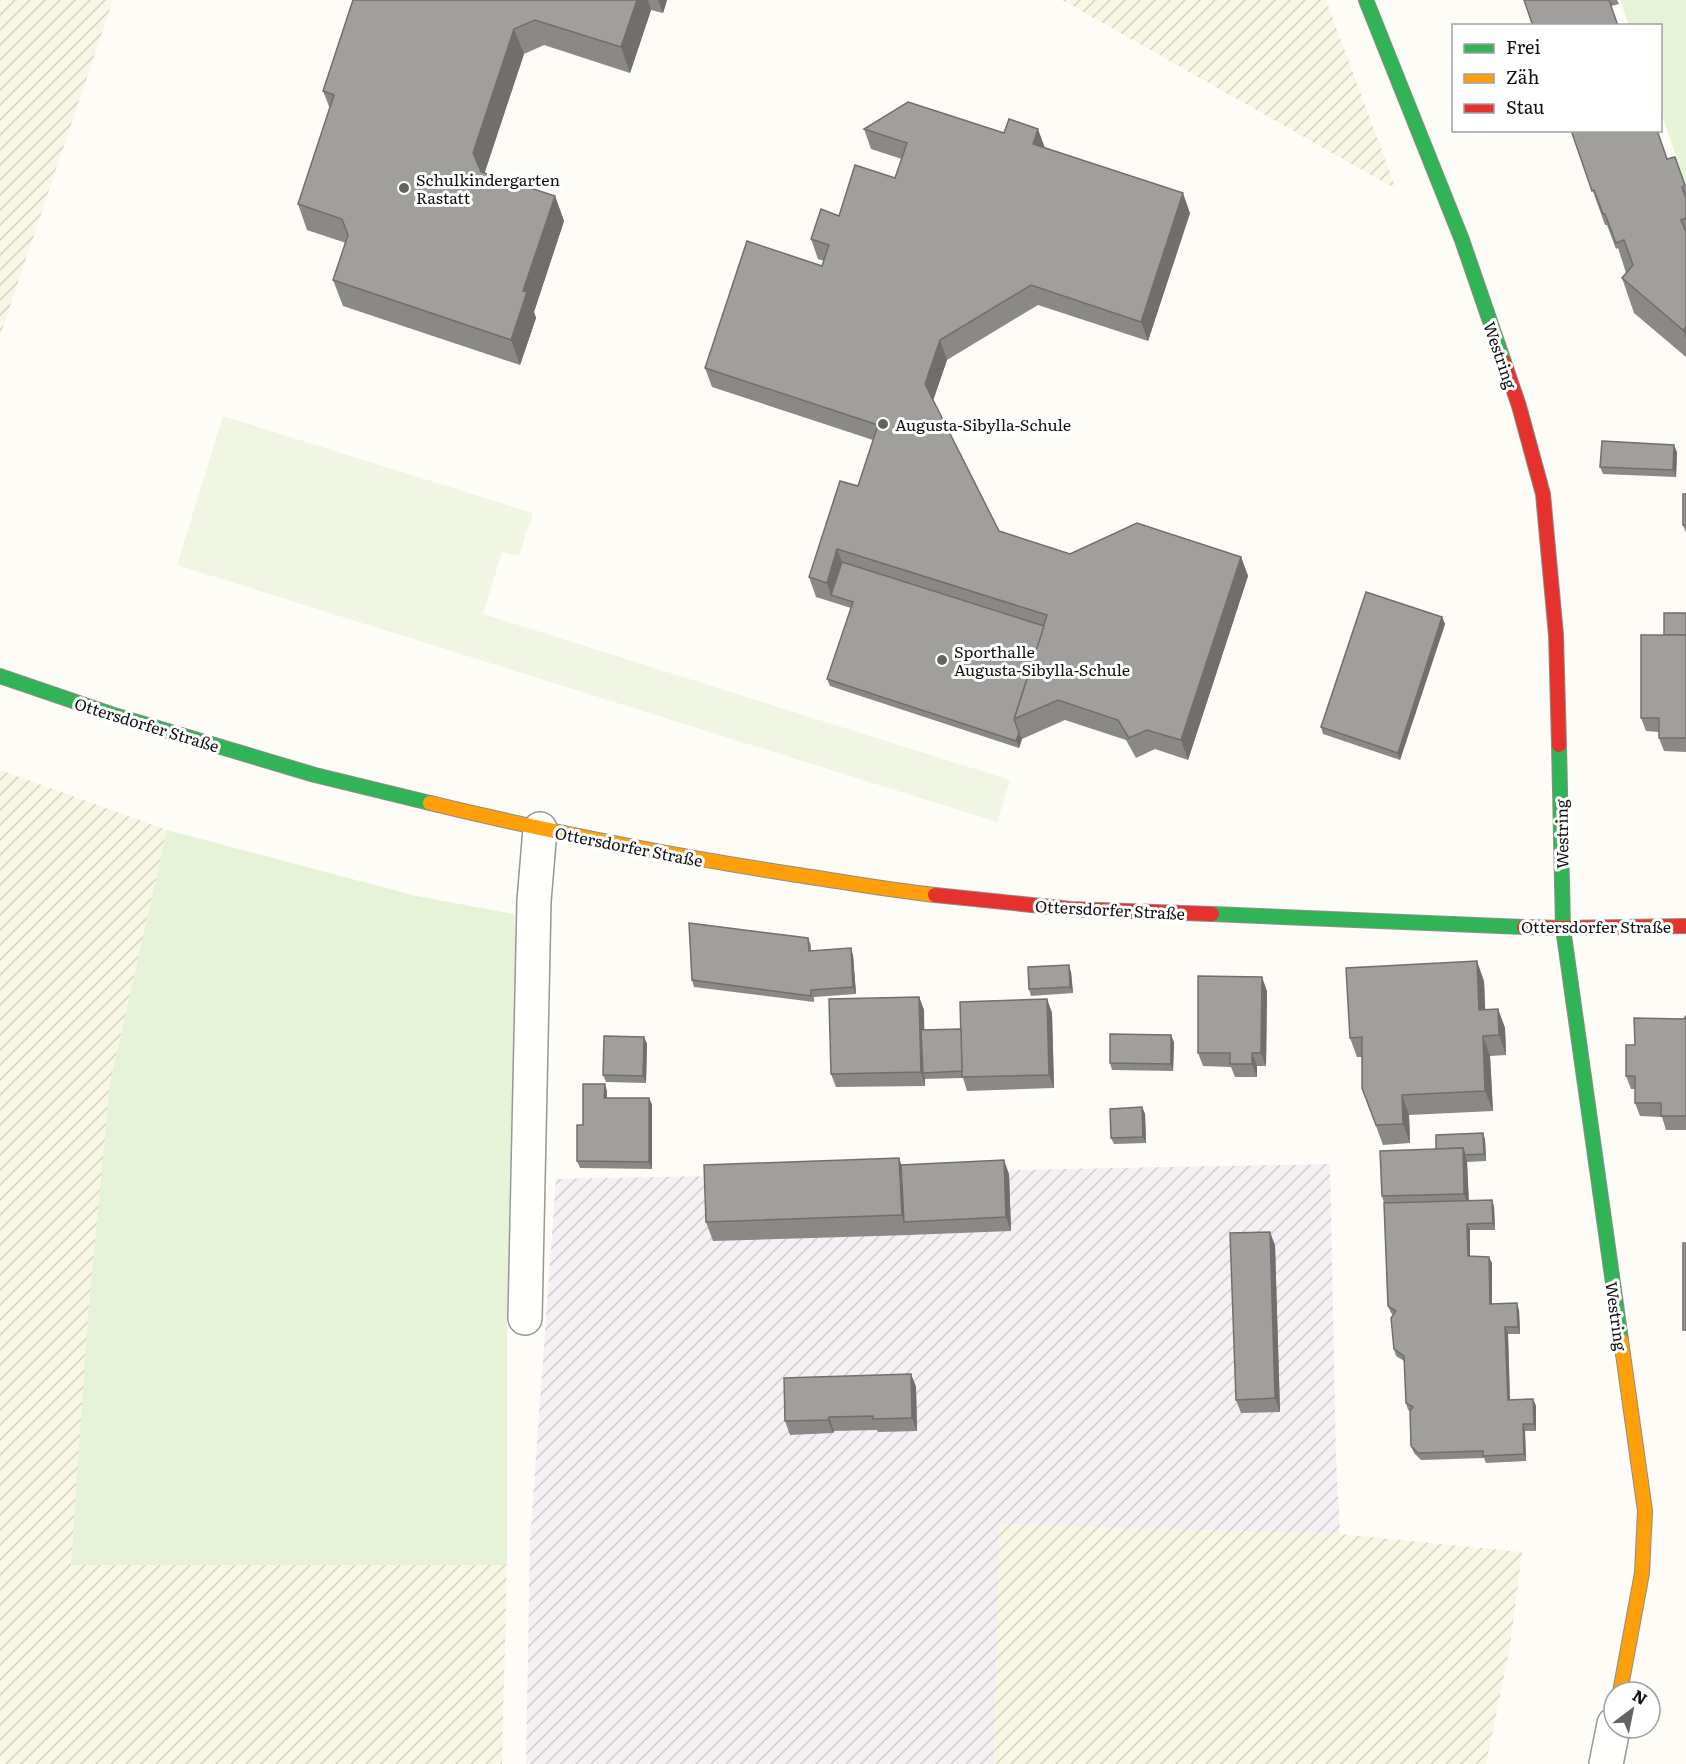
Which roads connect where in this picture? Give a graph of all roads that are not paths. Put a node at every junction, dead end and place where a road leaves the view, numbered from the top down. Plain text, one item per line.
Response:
1 (1366, 0) edge
2 (0, 676) edge
3 (540, 829) junction
4 (1686, 926) edge
5 (1563, 928) junction
6 (525, 1318) dead end
7 (1622, 1680) edge
8 (1611, 1740) edge
9 (1606, 1764) edge

1 - 5 street, Westring
2 - 3 street, Ottersdorfer Straße
3 - 5 street, Ottersdorfer Straße
3 - 6 street, Ottersdorfer Straße
4 - 5 street, Ottersdorfer Straße
5 - 7 street, Westring
8 - 9 street

